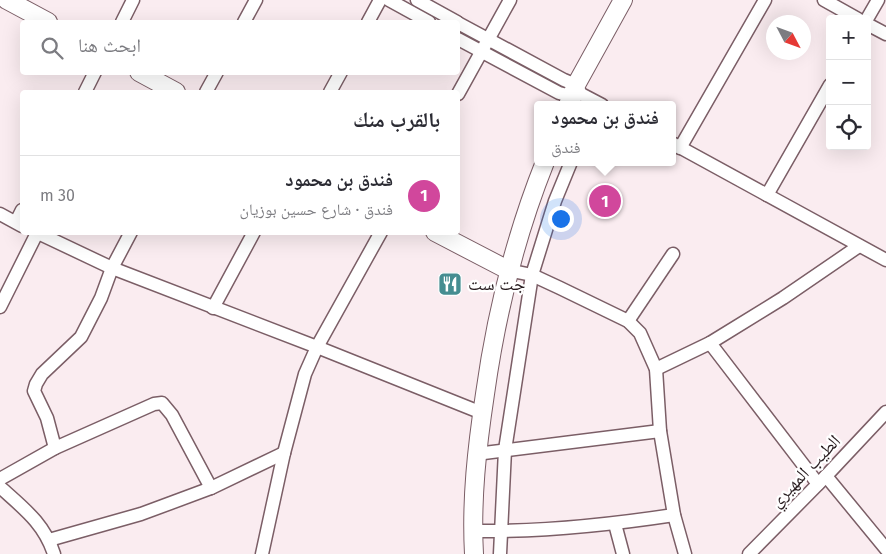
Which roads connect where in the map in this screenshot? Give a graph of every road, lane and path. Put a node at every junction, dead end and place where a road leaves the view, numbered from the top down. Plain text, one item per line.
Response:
1 (7, 0) edge
2 (134, 0) edge
3 (256, 0) edge
4 (380, 0) edge
5 (388, 0) edge
6 (417, 0) edge
7 (510, 0) edge
8 (623, 0) edge
9 (764, 0) edge
10 (824, 0) edge
11 (878, 0) edge
12 (851, 15) edge
13 (869, 15) edge
14 (44, 20) edge
15 (123, 20) edge
16 (245, 20) edge
17 (369, 20) edge
18 (425, 20) edge
19 (452, 20) edge
20 (460, 25) edge
21 (871, 26) edge
22 (886, 34) edge
23 (460, 40) edge
24 (488, 40) junction
25 (481, 52) junction
26 (93, 75) edge
27 (145, 75) edge
28 (215, 75) edge
29 (339, 75) edge
30 (85, 90) edge
31 (172, 90) edge
32 (207, 90) edge
33 (331, 90) edge
34 (460, 90) edge
35 (826, 92) edge
36 (574, 95) edge
37 (590, 101) edge
38 (676, 146) edge
39 (543, 166) edge
40 (569, 166) edge
41 (767, 195) junction
42 (0, 214) edge
43 (19, 224) edge
44 (35, 235) edge
45 (40, 235) edge
46 (129, 235) edge
47 (252, 235) edge
48 (379, 235) edge
49 (442, 235) edge
50 (859, 246) junction
51 (673, 254) dead end
52 (886, 260) edge
53 (112, 268) junction
54 (508, 270) junction
55 (532, 275) junction
56 (0, 306) edge
57 (213, 308) junction
58 (628, 322) junction
59 (710, 343) junction
60 (317, 347) junction
61 (656, 369) junction
62 (482, 413) junction
63 (885, 416) edge
64 (660, 431) junction
65 (55, 448) junction
66 (505, 450) junction
67 (284, 453) junction
68 (476, 454) junction
69 (0, 479) edge
70 (822, 480) junction
71 (0, 487) edge
72 (211, 488) junction
73 (674, 515) junction
74 (615, 524) junction
75 (473, 531) junction
76 (500, 532) junction
77 (49, 540) junction
78 (886, 549) edge
79 (753, 552) edge
80 (54, 554) edge
81 (262, 554) edge
82 (474, 554) edge
83 (500, 554) edge
84 (623, 554) edge
85 (685, 554) edge

1 - 14 main road
2 - 15 street
3 - 16 street
4 - 17 street
5 - 18 street
6 - 19 street
7 - 24 street
8 - 36 main road
9 - 38 street
10 - 12 street
11 - 13 street
20 - 24 street
21 - 22 street
23 - 25 street
24 - 25 street
24 - 36 street
25 - 34 street
25 - 36 street
26 - 30 street
27 - 31 main road
28 - 32 street
29 - 33 street
35 - 41 street
36 - 37 street
38 - 41 street
39 - 54 main road
40 - 55 street
41 - 50 street
42 - 43 street
44 - 56 street
45 - 53 street
46 - 53 street
47 - 57 street
48 - 60 street
49 - 54 main road
50 - 52 street
50 - 59 street
51 - 58 street
53 - 57 street
53 - 65 street
54 - 55 street
54 - 62 main road
55 - 58 street
55 - 66 street
57 - 60 street
58 - 61 street
59 - 61 street
59 - 70 street
60 - 62 street
60 - 67 street
61 - 64 street
62 - 68 main road
63 - 70 street, الطيب المهيري
64 - 66 street
64 - 73 street
65 - 69 street
65 - 72 street
66 - 68 street
66 - 76 street
67 - 72 street
67 - 81 street
68 - 75 main road
70 - 78 street
70 - 79 street, الطيب المهيري
71 - 77 street
72 - 77 street
73 - 74 street
73 - 85 street
74 - 76 street
74 - 84 street
75 - 76 street
75 - 82 main road
76 - 83 street
77 - 80 street

